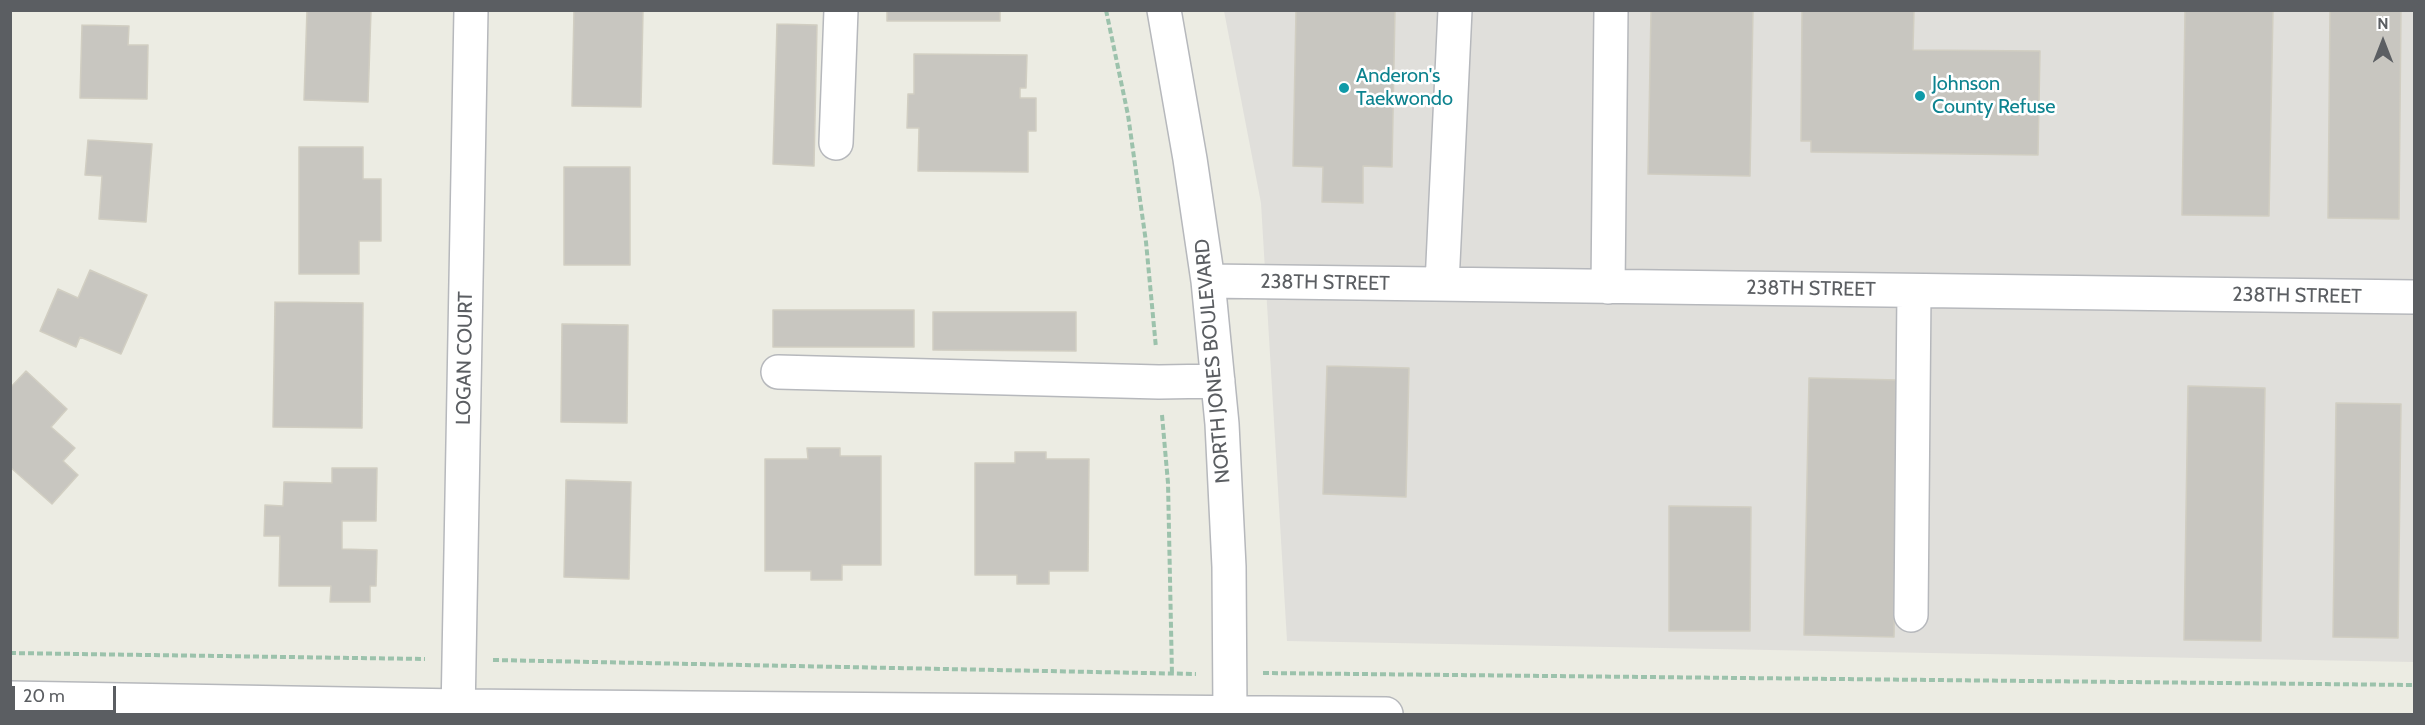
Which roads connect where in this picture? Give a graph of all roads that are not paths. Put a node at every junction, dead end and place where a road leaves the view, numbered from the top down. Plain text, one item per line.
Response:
1 (471, 10) edge
2 (840, 10) edge
3 (1164, 10) edge
4 (1455, 10) edge
5 (1611, 10) edge
6 (836, 143) dead end
7 (1208, 281) junction
8 (1442, 284) junction
9 (1608, 287) junction
10 (1914, 291) junction
11 (2415, 297) edge
12 (777, 372) dead end
13 (1218, 381) junction
14 (1911, 615) dead end
15 (10, 698) edge
16 (459, 710) edge
17 (1230, 713) edge
18 (1386, 714) edge

1 - 16 street, LOGAN COURT
2 - 6 street
3 - 7 street, NORTH JONES BOULEVARD
4 - 8 street
5 - 9 street
7 - 8 street, 238TH STREET
7 - 13 street, NORTH JONES BOULEVARD
8 - 9 street, 238TH STREET
9 - 10 street, 238TH STREET
10 - 11 street, 238TH STREET
10 - 14 street
12 - 13 street
13 - 17 street, NORTH JONES BOULEVARD
15 - 16 street
16 - 17 street
17 - 18 street

